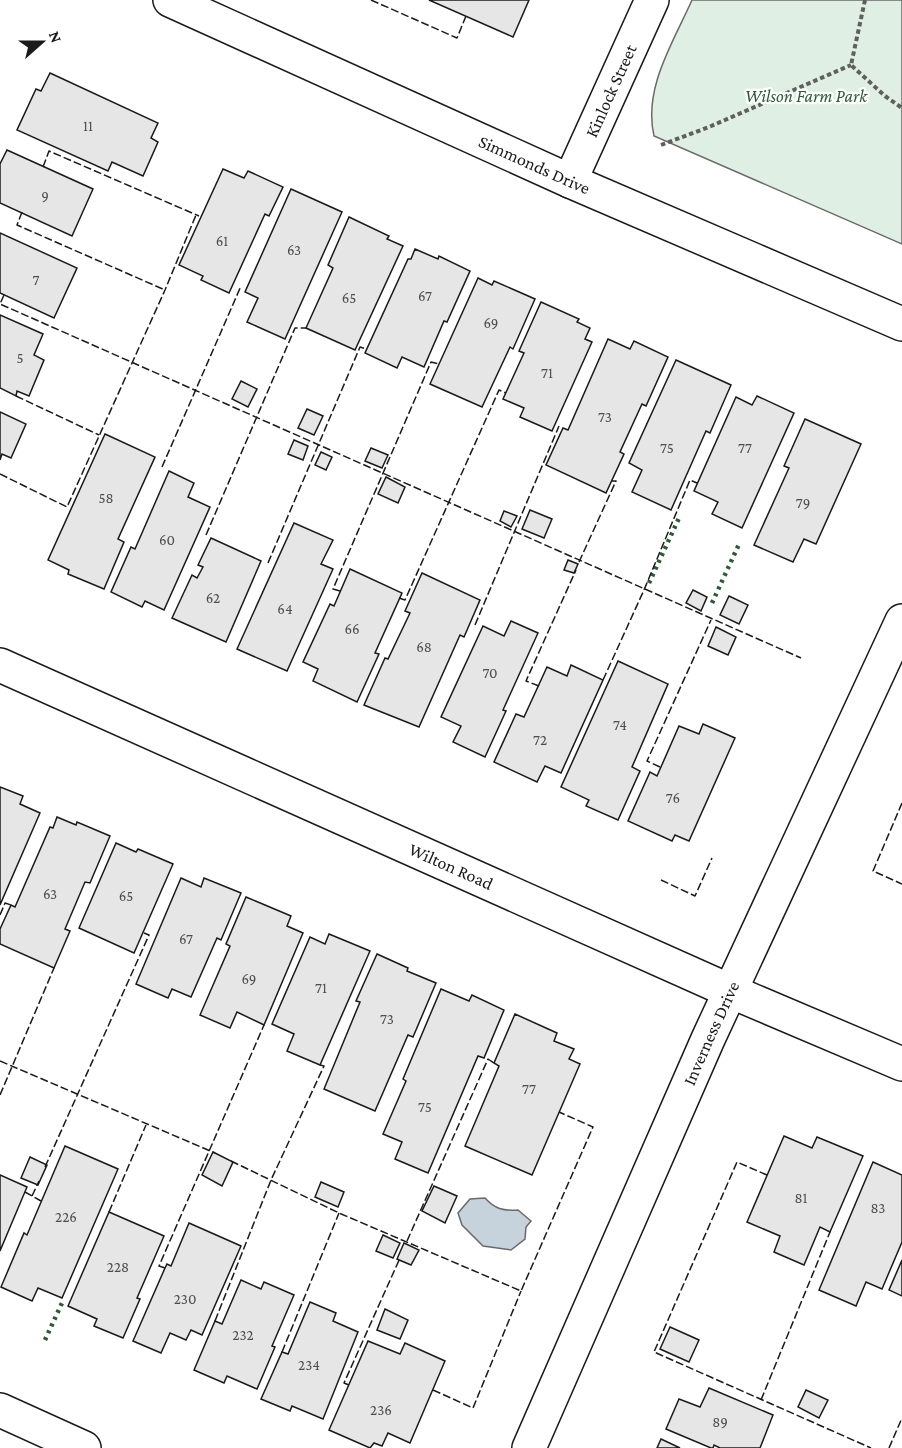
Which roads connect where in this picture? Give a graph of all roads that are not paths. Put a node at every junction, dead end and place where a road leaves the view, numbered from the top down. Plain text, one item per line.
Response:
1 (170, 0) edge
2 (652, 0) edge
3 (570, 181) junction
4 (902, 324) edge
5 (902, 621) edge
6 (0, 665) edge
7 (730, 991) junction
8 (902, 1064) edge
9 (0, 1410) edge
10 (84, 1448) edge
11 (529, 1448) edge

1 - 3 street, Simmonds Drive
2 - 3 street, Kinlock Street
3 - 4 street, Simmonds Drive
5 - 7 street, Inverness Drive
6 - 7 street, Wilton Road
7 - 8 street, Wilton Road
7 - 11 street, Inverness Drive
9 - 10 street

